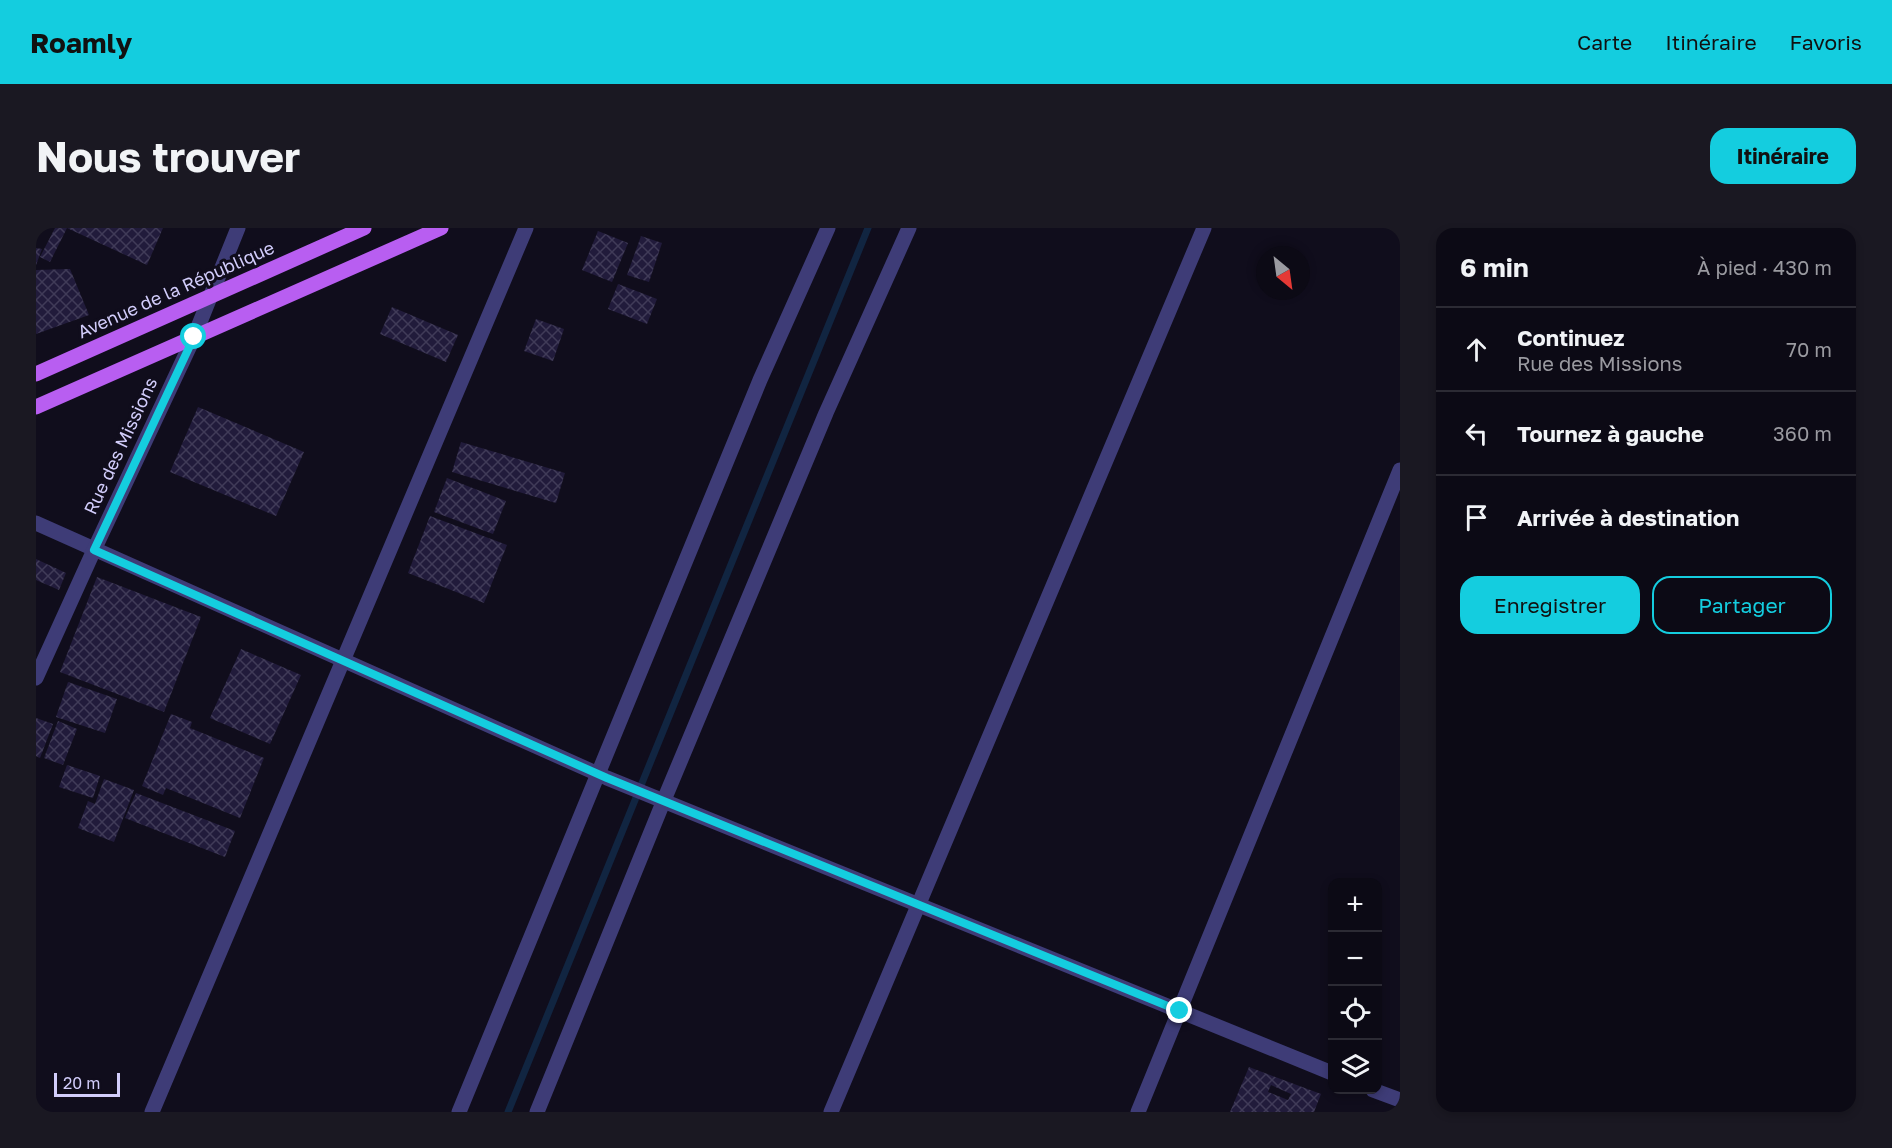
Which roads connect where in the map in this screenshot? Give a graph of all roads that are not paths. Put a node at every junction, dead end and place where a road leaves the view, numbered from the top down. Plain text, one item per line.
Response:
1 (237, 228) edge
2 (364, 228) edge
3 (441, 228) edge
4 (526, 228) edge
5 (828, 228) edge
6 (909, 228) edge
7 (1204, 228) edge
8 (211, 296) junction
9 (194, 337) junction
10 (36, 374) edge
11 (36, 407) edge
12 (1400, 470) edge
13 (36, 523) edge
14 (94, 550) junction
15 (342, 660) junction
16 (36, 678) edge
17 (603, 776) junction
18 (659, 798) junction
19 (920, 904) junction
20 (1180, 1011) junction
21 (1328, 1071) edge
22 (1382, 1093) edge
23 (1400, 1100) edge
24 (152, 1112) edge
25 (459, 1112) edge
26 (537, 1112) edge
27 (831, 1112) edge
28 (1138, 1112) edge

1 - 8 street, Rue des Missions
2 - 8 main road, Avenue de la République
3 - 9 main road
4 - 15 street
5 - 17 street
6 - 18 street
7 - 19 street
8 - 9 street, Rue des Missions
8 - 10 main road, Avenue de la République
9 - 11 main road
9 - 14 street, Rue des Missions
12 - 20 street
13 - 14 street
14 - 15 street
14 - 16 street, Rue des Missions
15 - 17 street
15 - 24 street
17 - 18 street
17 - 25 street
18 - 19 street
18 - 26 street
19 - 20 street
19 - 27 street
20 - 21 street
20 - 28 street
22 - 23 street

